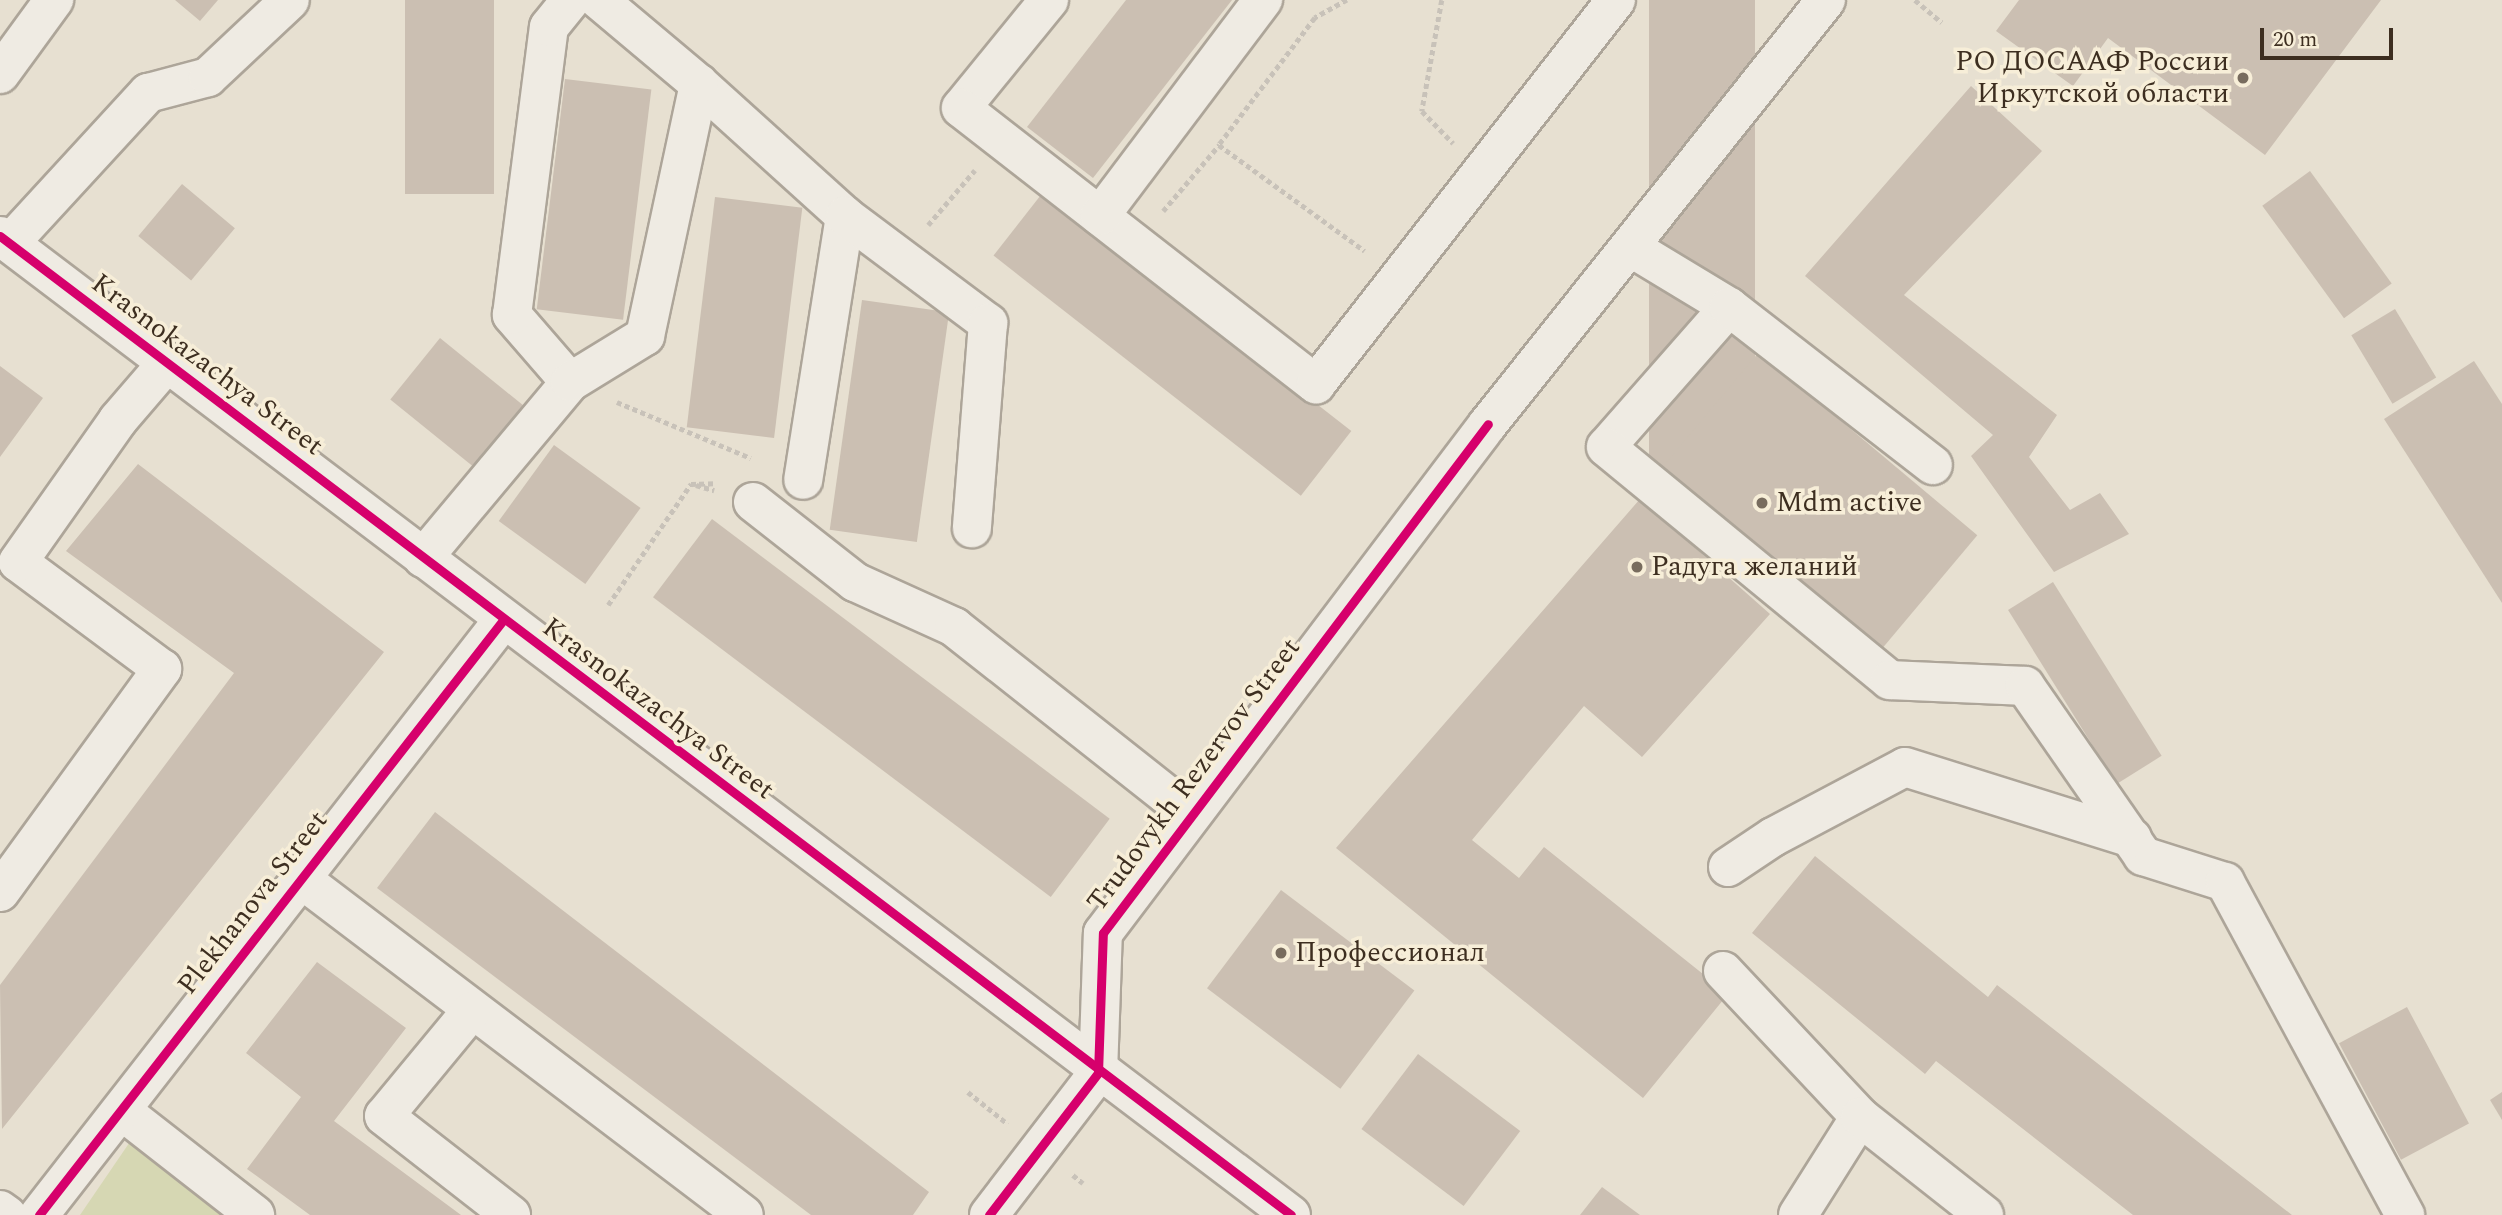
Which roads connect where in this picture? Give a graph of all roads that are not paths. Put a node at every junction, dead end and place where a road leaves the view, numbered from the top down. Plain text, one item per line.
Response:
1 (54, 0) edge
2 (290, 0) edge
3 (571, 0) edge
4 (599, 0) edge
5 (1049, 0) edge
6 (1263, 0) edge
7 (1616, 0) edge
8 (1826, 0) edge
9 (0, 74) edge
10 (699, 85) junction
11 (845, 216) junction
12 (1100, 216) junction
13 (5, 240) edge
14 (1630, 247) junction
15 (1729, 307) junction
16 (167, 363) junction
17 (570, 382) junction
18 (1933, 465) dead end
19 (803, 480) road end
20 (741, 492) road end
21 (972, 527) dead end
22 (424, 558) junction
23 (9, 560) edge
24 (503, 620) junction
25 (1192, 816) junction
26 (2132, 838) junction
27 (1728, 867) dead end
28 (300, 878) junction
29 (0, 892) edge
30 (1723, 971) dead end
31 (471, 1011) junction
32 (1098, 1073) junction
33 (122, 1111) junction
34 (1860, 1117) junction
35 (0, 1210) edge
36 (7, 1215) edge
37 (39, 1215) edge
38 (256, 1215) edge
39 (511, 1215) edge
40 (744, 1215) edge
41 (989, 1215) edge
42 (1291, 1215) edge
43 (1798, 1215) edge
44 (1984, 1215) edge
45 (2405, 1215) edge

1 - 9 street
2 - 13 street
3 - 17 street
4 - 10 street
5 - 12 street
6 - 12 street
7 - 12 street
8 - 14 street, Trudovykh Rezervov Street
10 - 11 street
10 - 17 street
11 - 19 street
11 - 21 street
13 - 16 street, Krasnokazachya Street
14 - 15 street
14 - 25 street, Trudovykh Rezervov Street
15 - 18 street
15 - 26 street
16 - 22 street, Krasnokazachya Street
16 - 23 street
17 - 22 street
20 - 25 street
22 - 24 street, Krasnokazachya Street
23 - 29 street
24 - 28 street, Plekhanova Street
24 - 32 street, Krasnokazachya Street
25 - 32 street, Trudovykh Rezervov Street
26 - 27 street
26 - 45 street
28 - 31 street
28 - 33 street, Plekhanova Street
30 - 34 street
31 - 39 street
31 - 40 street
32 - 41 street
32 - 42 street, Krasnokazachya Street
33 - 37 street, Plekhanova Street
33 - 38 street
34 - 43 street
34 - 44 street
35 - 36 street

